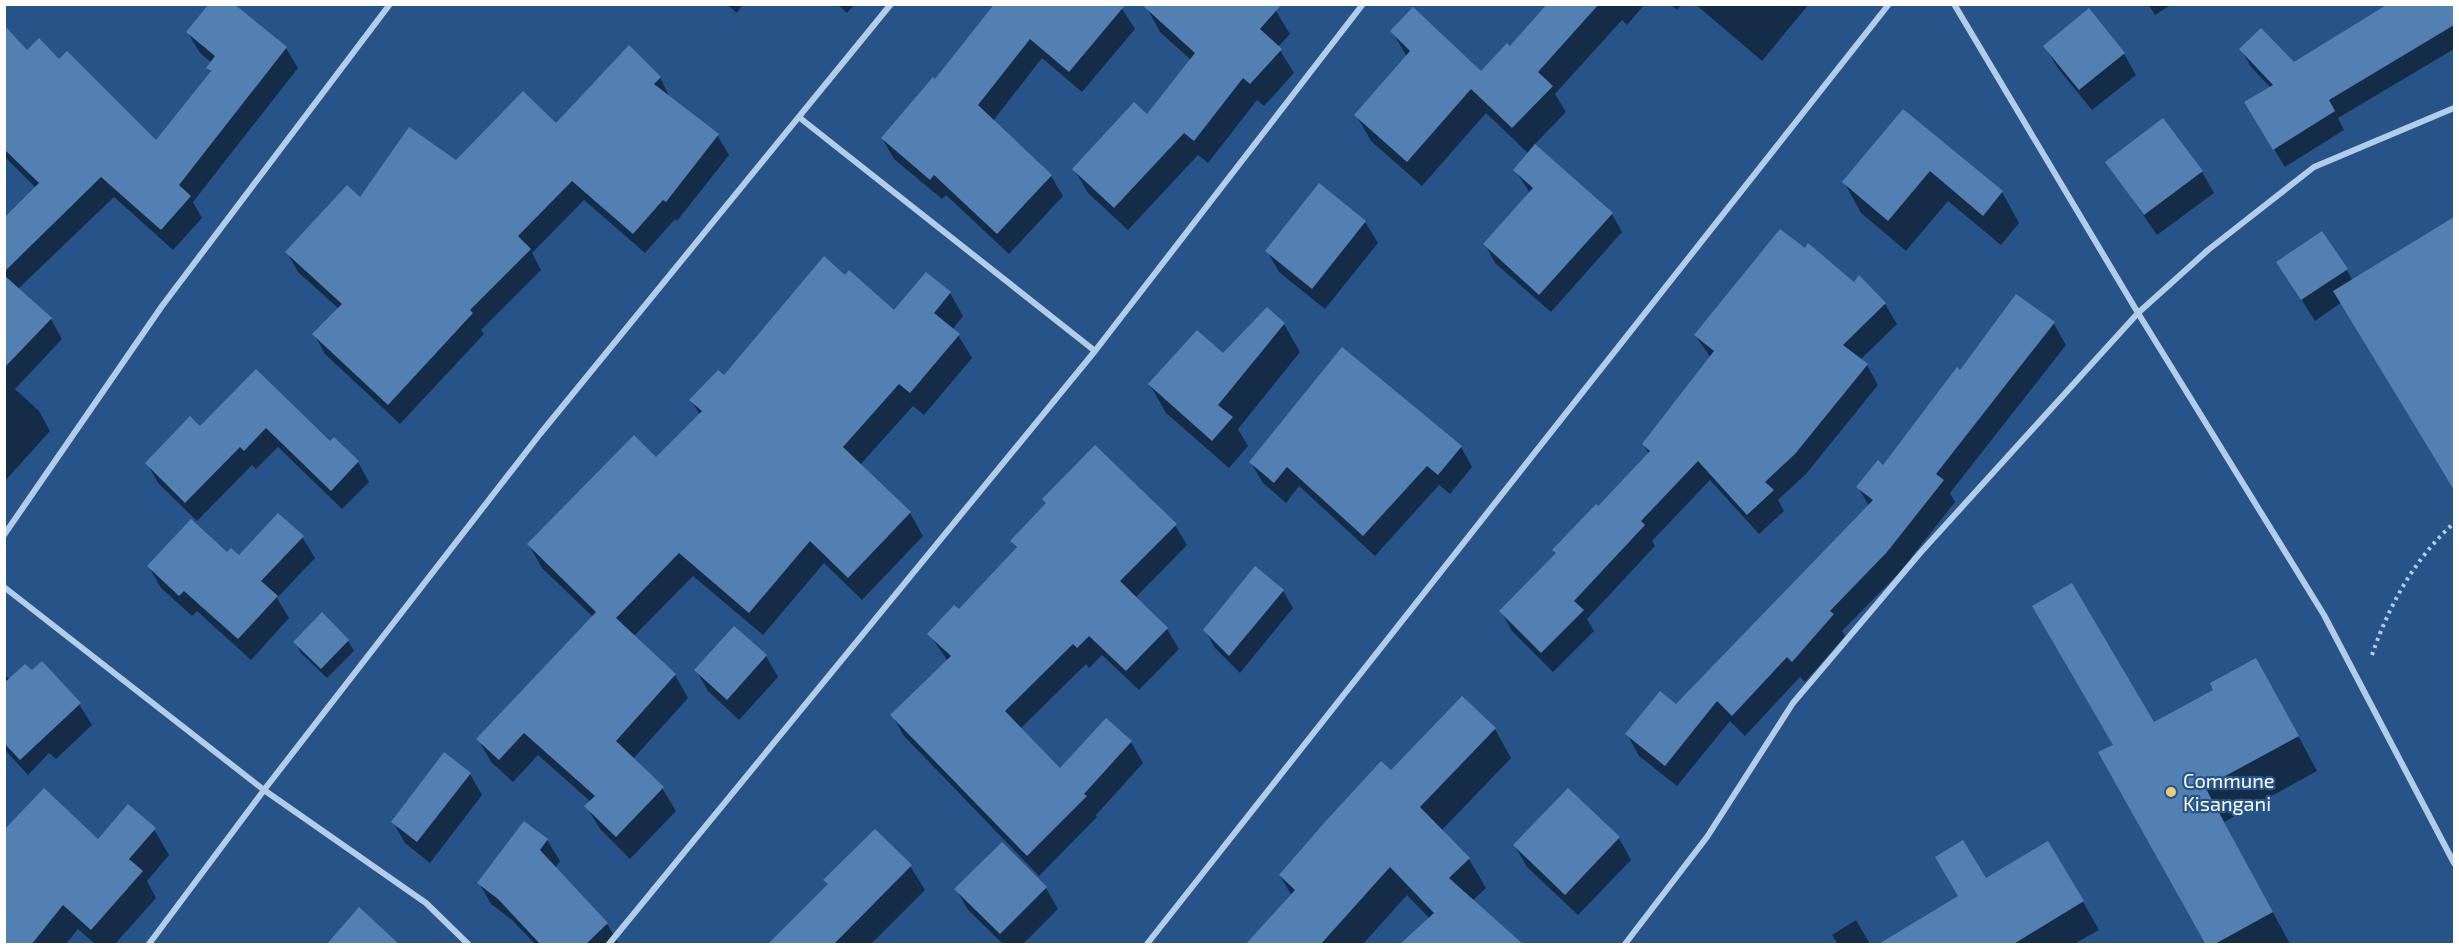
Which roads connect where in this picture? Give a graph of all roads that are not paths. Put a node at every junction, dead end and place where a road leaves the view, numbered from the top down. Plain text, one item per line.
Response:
1 (390, 4) edge
2 (891, 4) edge
3 (1363, 4) edge
4 (1889, 4) edge
5 (1954, 4) edge
6 (2454, 108) edge
7 (800, 118) junction
8 (2138, 313) junction
9 (1095, 351) junction
10 (4, 535) edge
11 (4, 587) edge
12 (264, 790) junction
13 (2454, 863) edge
14 (149, 945) edge
15 (468, 945) edge
16 (609, 945) edge
17 (1147, 945) edge
18 (1625, 945) edge

1 - 10 street
2 - 7 street
3 - 9 street
4 - 17 street
5 - 8 street
6 - 8 street
7 - 9 street
7 - 12 street
8 - 13 street
8 - 18 street
9 - 16 street
11 - 12 street
12 - 14 street
12 - 15 street

